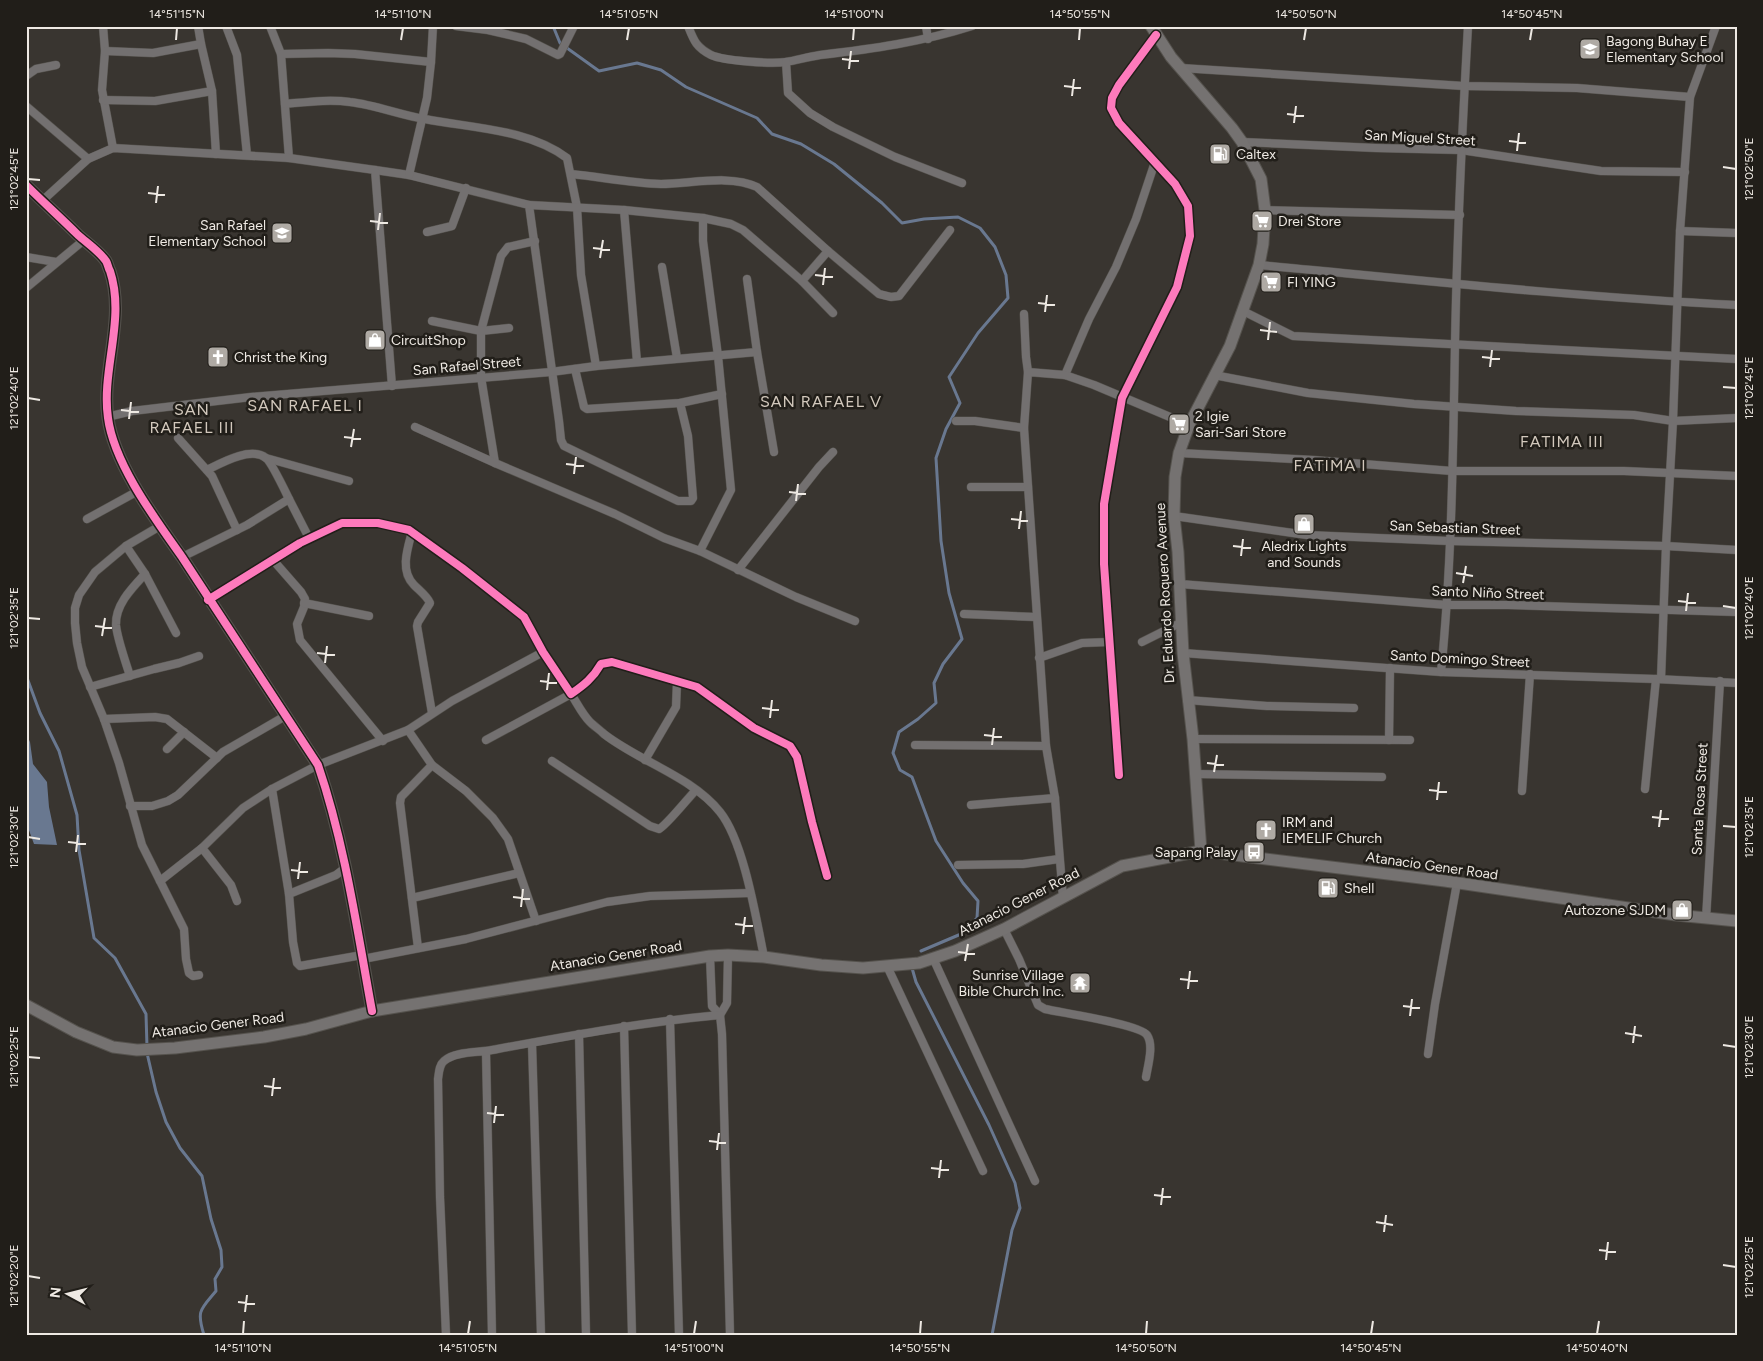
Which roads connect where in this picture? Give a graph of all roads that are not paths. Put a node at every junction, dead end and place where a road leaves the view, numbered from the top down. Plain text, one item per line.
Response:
1 (103, 26) edge
2 (198, 26) edge
3 (226, 26) edge
4 (270, 26) edge
5 (433, 26) edge
6 (456, 26) edge
7 (688, 26) edge
8 (926, 26) edge
9 (972, 26) edge
10 (1468, 26) edge
11 (1716, 26) edge
12 (573, 29) edge
13 (1153, 30) edge
14 (928, 39) junction
15 (201, 44) junction
16 (105, 51) junction
17 (281, 54) junction
18 (431, 62) junction
19 (786, 62) junction
20 (56, 65) dead end
21 (1181, 68) junction
22 (26, 76) edge
23 (1464, 86) junction
24 (212, 92) junction
25 (1690, 97) junction
26 (103, 100) junction
27 (285, 104) junction
28 (26, 106) edge
29 (422, 119) junction
30 (1242, 142) junction
31 (113, 148) junction
32 (1461, 150) junction
33 (216, 154) junction
34 (247, 156) junction
35 (289, 158) junction
36 (88, 159) junction
37 (1155, 162) junction
38 (375, 170) junction
39 (1685, 172) junction
40 (571, 174) junction
41 (409, 175) junction
42 (962, 183) dead end
43 (26, 185) edge
44 (466, 188) junction
45 (42, 201) junction
46 (528, 204) junction
47 (577, 207) junction
48 (624, 210) junction
49 (1265, 210) junction
50 (1460, 215) junction
51 (702, 218) junction
52 (950, 230) dead end
53 (1680, 231) junction
54 (427, 232) dead end
55 (1737, 233) edge
56 (84, 240) junction
57 (535, 241) junction
58 (828, 251) junction
59 (26, 257) edge
60 (56, 262) junction
61 (1259, 265) junction
62 (662, 267) dead end
63 (747, 279) dead end
64 (802, 281) junction
65 (1457, 284) junction
66 (26, 288) edge
67 (1677, 302) junction
68 (1737, 305) edge
69 (1242, 311) junction
70 (833, 313) dead end
71 (1024, 314) dead end
72 (432, 321) dead end
73 (509, 328) dead end
74 (481, 331) junction
75 (1455, 344) junction
76 (757, 352) junction
77 (718, 356) junction
78 (1676, 356) junction
79 (677, 358) junction
80 (1737, 359) edge
81 (637, 362) junction
82 (596, 366) junction
83 (576, 369) junction
84 (551, 372) junction
85 (1028, 372) junction
86 (1065, 375) junction
87 (1214, 375) junction
88 (480, 377) junction
89 (392, 386) junction
90 (722, 394) junction
91 (1122, 398) junction
92 (680, 403) junction
93 (1455, 406) junction
94 (107, 417) junction
95 (1737, 418) edge
96 (1674, 420) junction
97 (956, 421) dead end
98 (1189, 425) junction
99 (415, 427) dead end
100 (1024, 428) junction
101 (178, 438) dead end
102 (774, 452) dead end
103 (833, 452) dead end
104 (1179, 453) junction
105 (266, 458) junction
106 (495, 462) junction
107 (207, 470) junction
108 (1452, 472) junction
109 (1670, 472) junction
110 (1737, 476) edge
111 (349, 481) dead end
112 (1028, 486) junction
113 (971, 487) dead end
114 (138, 491) junction
115 (289, 499) junction
116 (1174, 516) junction
117 (87, 520) dead end
118 (160, 526) junction
119 (237, 530) junction
120 (412, 532) junction
121 (310, 538) junction
122 (1449, 541) junction
123 (126, 546) junction
124 (1666, 546) junction
125 (1737, 550) edge
126 (700, 551) junction
127 (182, 557) junction
128 (274, 560) junction
129 (738, 570) junction
130 (145, 574) junction
131 (1180, 584) junction
132 (208, 600) junction
133 (304, 603) junction
134 (1448, 605) junction
135 (1664, 611) junction
136 (1737, 612) edge
137 (964, 614) dead end
138 (369, 616) dead end
139 (1036, 617) junction
140 (855, 621) dead end
141 (1182, 622) junction
142 (176, 633) dead end
143 (1109, 642) junction
144 (1142, 642) dead end
145 (543, 652) junction
146 (1183, 653) junction
147 (199, 656) dead end
148 (1039, 658) junction
149 (1390, 668) junction
150 (1441, 672) junction
151 (1530, 674) junction
152 (130, 676) junction
153 (1658, 679) junction
154 (1720, 681) junction
155 (677, 682) junction
156 (1737, 683) edge
157 (90, 687) junction
158 (570, 694) junction
159 (1187, 700) junction
160 (1354, 708) dead end
161 (432, 713) junction
162 (287, 715) junction
163 (104, 719) junction
164 (408, 730) junction
165 (184, 732) junction
166 (1193, 739) junction
167 (486, 740) dead end
168 (1389, 740) junction
169 (1410, 740) dead end
170 (383, 741) junction
171 (915, 745) dead end
172 (1046, 746) junction
173 (167, 749) dead end
174 (217, 758) junction
175 (646, 760) junction
176 (552, 761) dead end
177 (318, 765) junction
178 (432, 765) junction
179 (1195, 774) junction
180 (1119, 775) dead end
181 (1382, 777) dead end
182 (272, 789) junction
183 (1645, 789) dead end
184 (696, 790) junction
185 (1522, 792) dead end
186 (1055, 798) junction
187 (970, 805) dead end
188 (130, 806) junction
189 (202, 848) junction
190 (1201, 851) junction
191 (1059, 859) junction
192 (958, 865) dead end
193 (345, 868) junction
194 (519, 873) junction
195 (827, 876) dead end
196 (160, 881) junction
197 (1457, 883) junction
198 (750, 893) junction
199 (289, 894) junction
200 (412, 898) junction
201 (1063, 898) junction
202 (236, 901) dead end
203 (1706, 918) junction
204 (536, 921) junction
205 (1737, 921) edge
206 (1004, 929) junction
207 (418, 948) junction
208 (728, 955) junction
209 (710, 956) junction
210 (362, 957) junction
211 (764, 957) junction
212 (933, 958) junction
213 (887, 966) junction
214 (199, 975) dead end
215 (26, 1005) edge
216 (372, 1011) junction
217 (720, 1015) junction
218 (670, 1019) junction
219 (624, 1026) junction
220 (579, 1034) junction
221 (532, 1043) junction
222 (486, 1052) junction
223 (1428, 1054) dead end
224 (1146, 1077) dead end
225 (983, 1171) dead end
226 (1035, 1181) dead end
227 (446, 1335) edge
228 (492, 1335) edge
229 (541, 1335) edge
230 (586, 1335) edge
231 (632, 1335) edge
232 (680, 1335) edge
233 (730, 1335) edge

1 - 16 street
2 - 15 street
3 - 34 street
4 - 17 street
5 - 18 street
6 - 12 street
7 - 19 street
8 - 14 street
9 - 14 street
10 - 23 street
11 - 25 street
13 - 21 main road, Dr. Eduardo Roquero Avenue
13 - 37 street
14 - 19 street
15 - 16 street
15 - 24 street
16 - 26 street
17 - 18 street
17 - 27 street
18 - 29 street
19 - 42 street
20 - 22 street
21 - 23 street
21 - 30 main road, Dr. Eduardo Roquero Avenue
23 - 25 street
23 - 32 street
24 - 26 street
24 - 33 street
25 - 39 street
26 - 31 street
27 - 29 street
27 - 35 street
28 - 36 street
29 - 40 street
29 - 41 street
30 - 32 street, San Miguel Street
30 - 49 main road, Dr. Eduardo Roquero Avenue
31 - 33 street
31 - 36 street
32 - 39 street, San Miguel Street
32 - 50 street
33 - 34 street
34 - 35 street
35 - 38 street
36 - 45 street
37 - 86 street
37 - 91 street
38 - 41 street
38 - 89 street
39 - 53 street
40 - 47 street
40 - 58 street
41 - 44 street
43 - 45 main road
44 - 46 street
44 - 54 street
45 - 56 main road
46 - 47 street
46 - 57 street
47 - 48 street
47 - 82 street
48 - 51 street
48 - 81 street
49 - 50 street
49 - 61 main road, Dr. Eduardo Roquero Avenue
50 - 65 street
51 - 64 street
51 - 77 street
52 - 58 street
53 - 55 street
53 - 67 street
56 - 60 street
56 - 94 main road
57 - 74 street
57 - 84 street
58 - 64 street
59 - 60 street
60 - 66 street
61 - 65 street
61 - 69 main road, Dr. Eduardo Roquero Avenue
62 - 79 street
63 - 76 street
64 - 70 street
65 - 67 street
65 - 75 street
67 - 68 street
67 - 78 street
69 - 75 street
69 - 87 main road, Dr. Eduardo Roquero Avenue
71 - 85 street
72 - 74 street
73 - 74 street
74 - 88 street
75 - 78 street
75 - 93 street
76 - 77 street, San Rafael Street
76 - 102 street
77 - 79 street, San Rafael Street
77 - 90 street
78 - 80 street
78 - 96 street
79 - 81 street, San Rafael Street
81 - 82 street, San Rafael Street
82 - 83 street, San Rafael Street
83 - 84 street, San Rafael Street
83 - 92 street
84 - 88 street, San Rafael Street
84 - 92 street
85 - 86 street
85 - 100 street
86 - 91 street
87 - 93 street
87 - 98 main road, Dr. Eduardo Roquero Avenue
88 - 89 street, San Rafael Street
88 - 106 street
89 - 94 street, San Rafael Street
90 - 92 street
90 - 126 street
91 - 98 street
91 - 143 street
93 - 96 street
93 - 108 street
94 - 114 main road
95 - 96 street
96 - 109 street
97 - 100 street
98 - 104 main road, Dr. Eduardo Roquero Avenue
99 - 106 street
100 - 112 street
101 - 107 street
103 - 129 street
104 - 108 street
104 - 116 main road, Dr. Eduardo Roquero Avenue
105 - 107 street
105 - 111 street
105 - 115 street
106 - 126 street
107 - 119 street
108 - 109 street
108 - 122 street
109 - 110 street
109 - 124 street
112 - 113 street
112 - 139 street
114 - 117 street
114 - 118 main road
115 - 119 street
115 - 121 street
116 - 122 street, San Sebastian Street
116 - 131 main road, Dr. Eduardo Roquero Avenue
118 - 123 street
118 - 127 main road
119 - 127 street
120 - 121 street
120 - 145 street
120 - 161 street
121 - 128 street
122 - 124 street, San Sebastian Street
122 - 134 street
123 - 130 street
123 - 157 street
124 - 125 street, San Sebastian Street
124 - 135 street
126 - 129 street
127 - 132 main road
128 - 132 street
128 - 133 street
129 - 140 street
130 - 142 street
130 - 152 street
131 - 134 street, Santo Niño Street
131 - 141 main road, Dr. Eduardo Roquero Avenue
132 - 162 main road
133 - 138 street
133 - 170 street
134 - 135 street, Santo Niño Street
134 - 150 street
135 - 136 street, Santo Niño Street
135 - 153 street
137 - 139 street
139 - 148 street
141 - 144 street
141 - 146 main road, Dr. Eduardo Roquero Avenue
143 - 148 street
143 - 180 street
145 - 158 street
145 - 161 street
146 - 149 street, Santo Domingo Street
146 - 159 main road, Dr. Eduardo Roquero Avenue
147 - 152 street
148 - 172 street
149 - 150 street, Santo Domingo Street
149 - 168 street
150 - 151 street, Santo Domingo Street
151 - 153 street, Santo Domingo Street
151 - 185 street
152 - 157 street
153 - 154 street, Santo Domingo Street
153 - 183 street
154 - 156 street, Santo Domingo Street
154 - 203 street, Santa Rosa Street
155 - 158 street
155 - 175 street
155 - 195 street
157 - 163 street
158 - 167 street
158 - 175 street
159 - 160 street
159 - 166 main road, Dr. Eduardo Roquero Avenue
161 - 164 street
162 - 174 street
162 - 177 main road
163 - 165 street
163 - 188 street
164 - 170 street
164 - 178 street
165 - 173 street
165 - 174 street
166 - 168 street
166 - 179 main road, Dr. Eduardo Roquero Avenue
168 - 169 street
170 - 177 street
171 - 172 street
172 - 186 street
174 - 188 street
175 - 184 street
176 - 184 street
177 - 182 street
177 - 193 main road
178 - 194 street
178 - 200 street
179 - 181 street
179 - 190 main road, Dr. Eduardo Roquero Avenue
182 - 189 street
182 - 199 street
184 - 198 street
186 - 187 street
186 - 191 street
188 - 196 street
189 - 196 street
189 - 202 street
190 - 197 main road, Atanacio Gener Road
190 - 201 main road, Atanacio Gener Road
191 - 192 street
191 - 201 street
193 - 199 street
193 - 210 main road
194 - 200 street
194 - 204 street
196 - 214 street
197 - 203 main road, Atanacio Gener Road
197 - 223 street
198 - 204 street
198 - 211 street
199 - 210 street
200 - 207 street
201 - 206 main road, Atanacio Gener Road
203 - 205 main road, Atanacio Gener Road
204 - 207 street
206 - 212 main road, Atanacio Gener Road
206 - 224 street
207 - 210 street
208 - 209 main road, Atanacio Gener Road
208 - 211 main road, Atanacio Gener Road
208 - 217 street
209 - 216 main road, Atanacio Gener Road
209 - 217 street
210 - 216 main road
211 - 213 main road, Atanacio Gener Road
212 - 213 main road, Atanacio Gener Road
212 - 226 street
213 - 225 street
215 - 216 main road, Atanacio Gener Road
217 - 218 street
217 - 233 street
218 - 219 street
218 - 232 street
219 - 220 street
219 - 231 street
220 - 221 street
220 - 230 street
221 - 222 street
221 - 229 street
222 - 227 street
222 - 228 street

